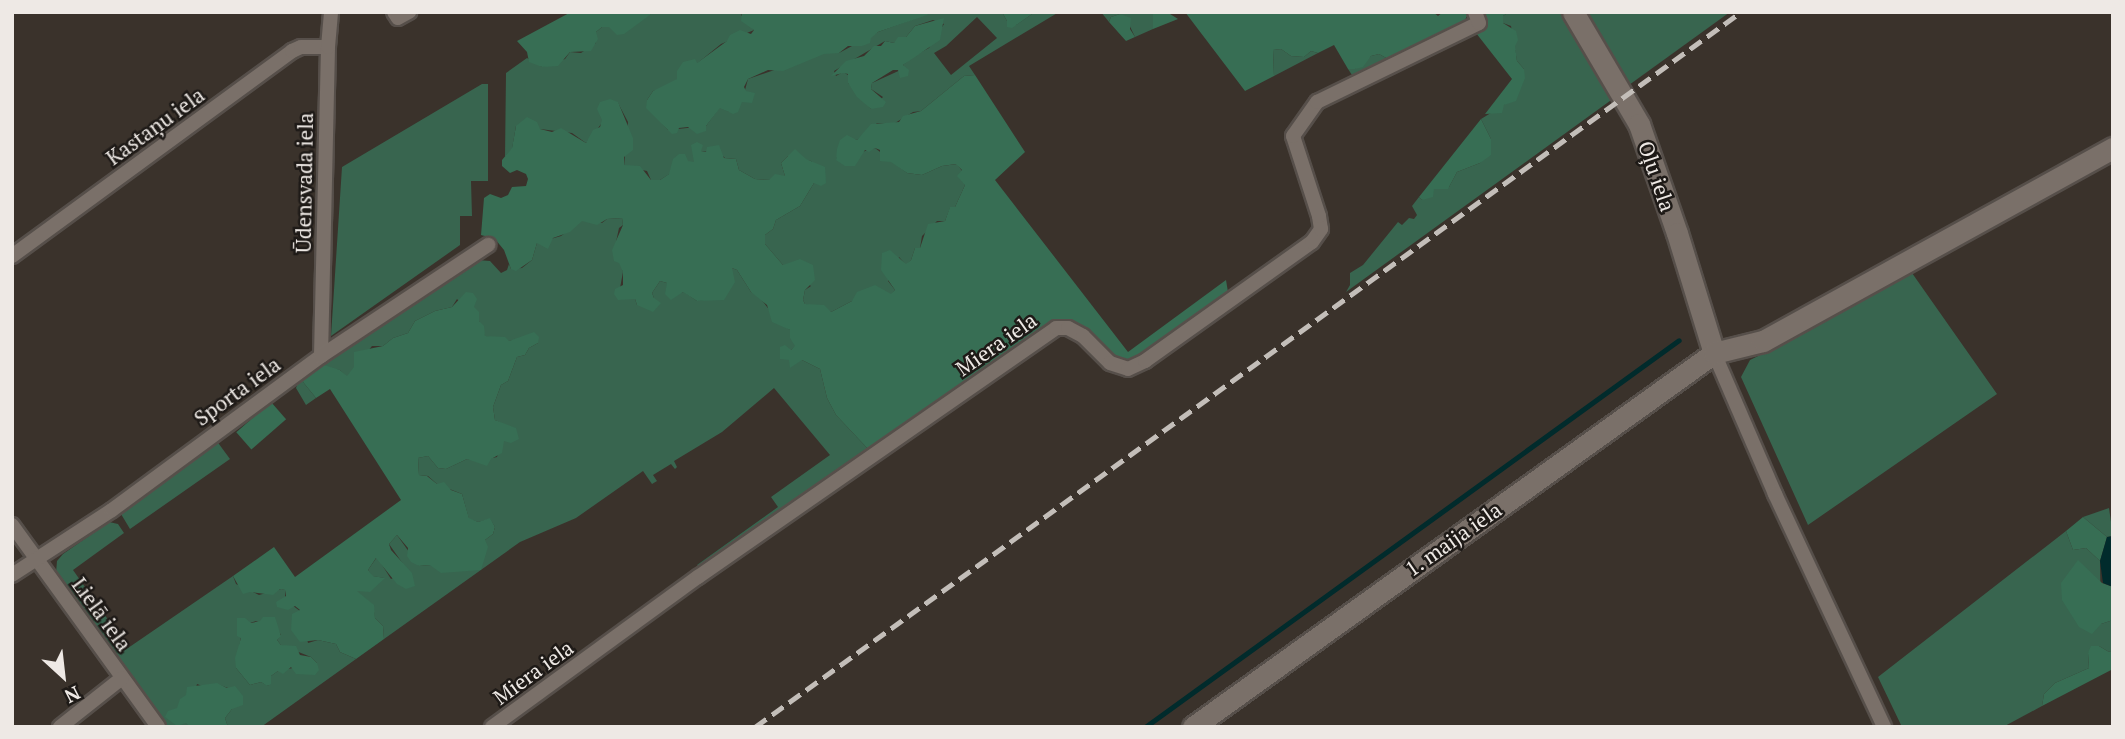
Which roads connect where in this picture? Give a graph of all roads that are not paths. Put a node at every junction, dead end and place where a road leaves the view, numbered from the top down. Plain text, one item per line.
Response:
1 (331, 12) edge
2 (394, 12) edge
3 (409, 12) edge
4 (1475, 12) edge
5 (1573, 12) edge
6 (328, 47) junction
7 (2113, 148) edge
8 (488, 244) dead end
9 (12, 256) edge
10 (1714, 353) junction
11 (321, 356) junction
12 (12, 525) edge
13 (35, 558) junction
14 (12, 575) edge
15 (122, 678) junction
16 (60, 727) edge
17 (158, 727) edge
18 (492, 727) edge
19 (1193, 727) edge
20 (1884, 727) edge

1 - 6 street, Ūdensvada iela
2 - 3 street
4 - 18 street, Miera iela
5 - 10 street, Oļu iela
6 - 9 street, Kastaņu iela
6 - 11 street, Ūdensvada iela
7 - 10 street
8 - 11 street, Sporta iela
10 - 19 street, 1. maija iela
10 - 20 street
11 - 13 street, Sporta iela
12 - 13 street, Lielā iela
13 - 14 street, Sporta iela
13 - 15 street, Lielā iela
15 - 16 street
15 - 17 street, Lielā iela

